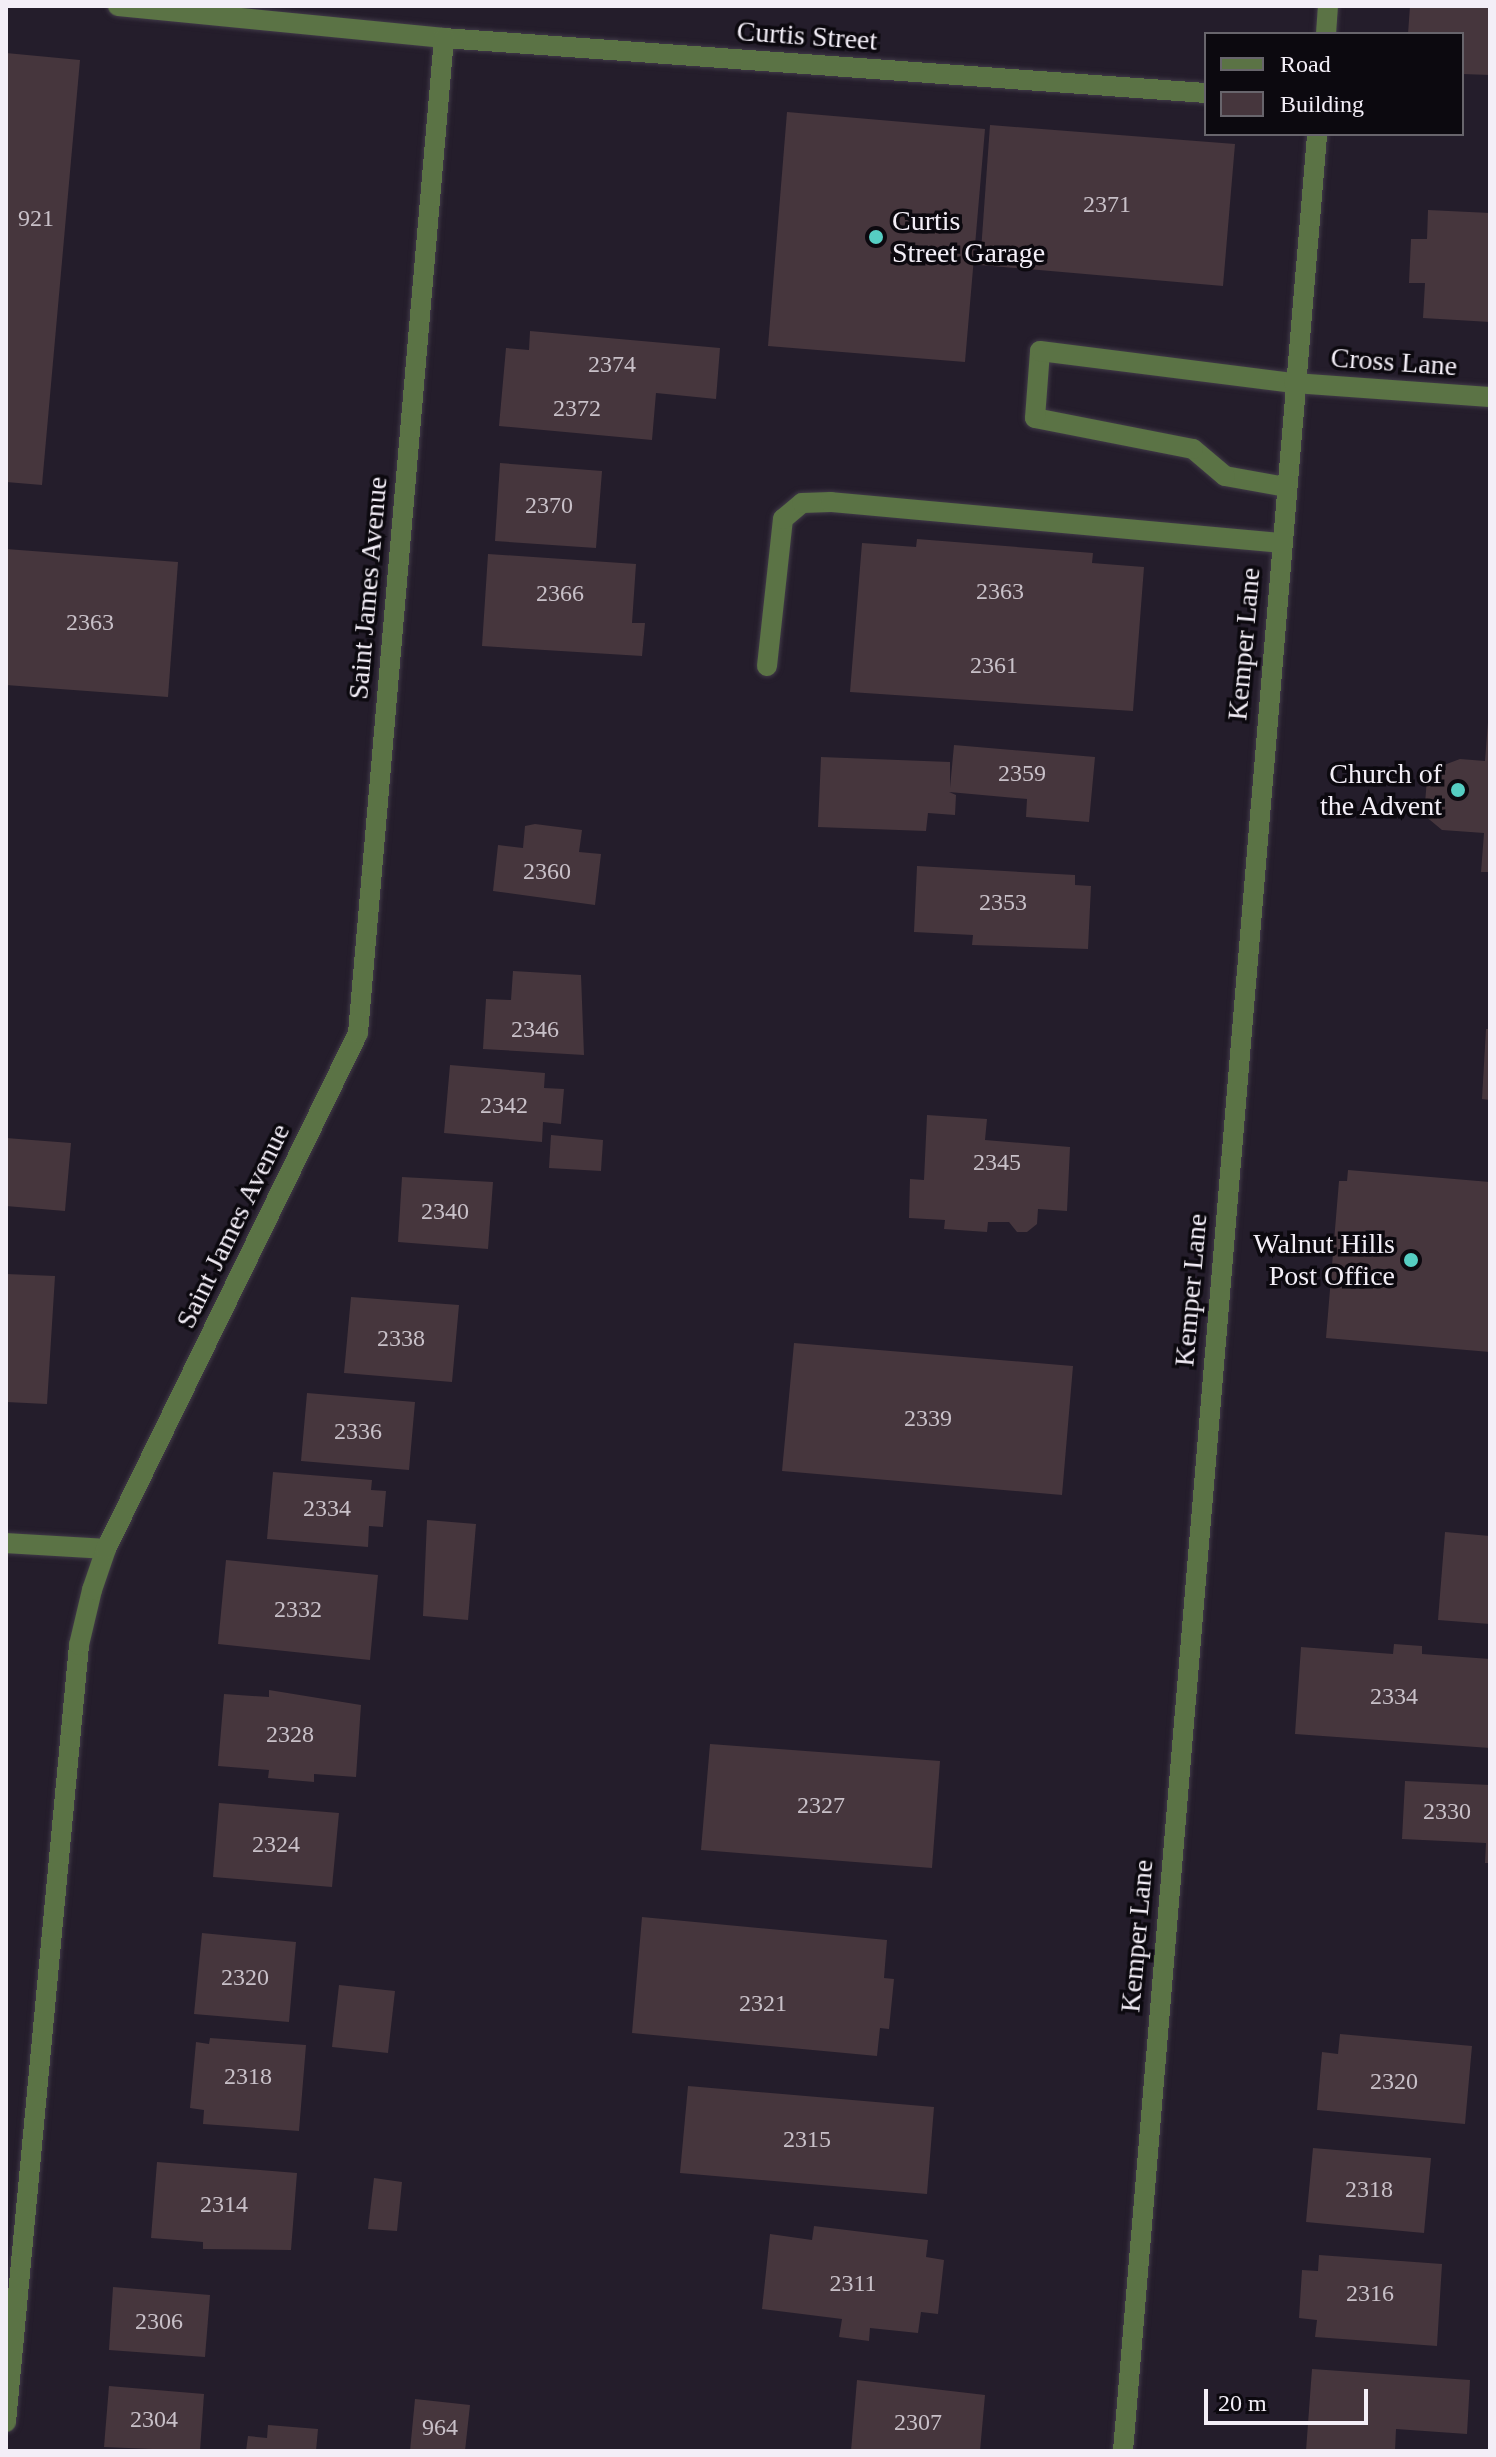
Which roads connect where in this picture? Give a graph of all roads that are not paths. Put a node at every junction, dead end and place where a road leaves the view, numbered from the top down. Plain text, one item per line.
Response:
1 (118, 6) edge
2 (1328, 6) edge
3 (1326, 32) edge
4 (444, 38) junction
5 (1204, 93) edge
6 (1317, 136) edge
7 (1294, 383) junction
8 (1490, 397) edge
9 (1286, 487) junction
10 (1281, 543) junction
11 (767, 666) dead end
12 (6, 1543) edge
13 (106, 1549) junction
14 (6, 2422) edge
15 (1123, 2451) edge

1 - 4 street, Curtis Street
2 - 3 street
4 - 5 street, Curtis Street
4 - 13 street, Saint James Avenue
6 - 7 street, Kemper Lane
7 - 8 street, Cross Lane
7 - 9 street, Kemper Lane
7 - 9 street, Cross Lane
9 - 10 street, Kemper Lane
10 - 11 street
10 - 15 street, Kemper Lane
12 - 13 street
13 - 14 street, Saint James Avenue

